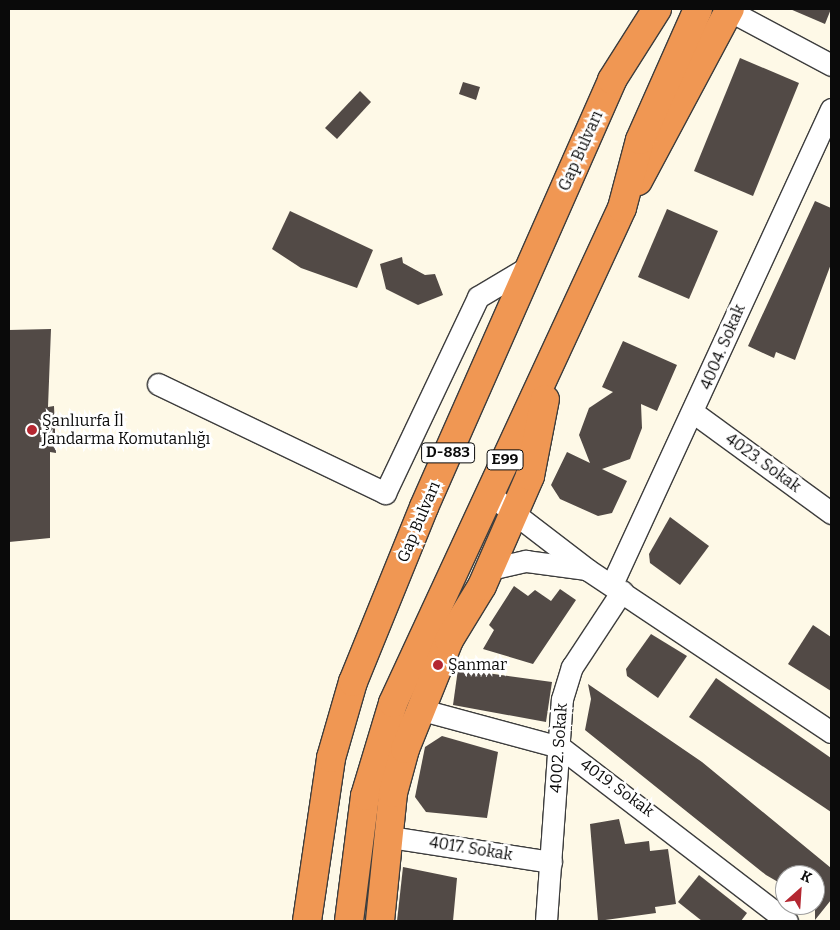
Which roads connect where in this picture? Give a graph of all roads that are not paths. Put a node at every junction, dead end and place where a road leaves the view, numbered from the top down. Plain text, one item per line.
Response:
1 (633, 9) edge
2 (657, 9) edge
3 (698, 9) edge
4 (730, 10) edge
5 (830, 60) edge
6 (612, 80) junction
7 (831, 109) edge
8 (622, 208) junction
9 (530, 266) junction
10 (554, 357) junction
11 (158, 384) dead end
12 (694, 413) junction
13 (489, 494) junction
14 (514, 512) junction
15 (831, 512) edge
16 (490, 568) junction
17 (588, 570) junction
18 (617, 588) junction
19 (419, 709) junction
20 (831, 732) edge
21 (560, 747) junction
22 (393, 793) junction
23 (390, 837) junction
24 (356, 861) junction
25 (551, 862) junction
26 (307, 921) edge
27 (349, 921) edge
28 (380, 921) edge
29 (546, 921) edge
30 (787, 921) edge

1 - 6 highway
2 - 6 highway, Gap Bulvarı / D-883
3 - 8 highway, E99
4 - 5 street
4 - 8 highway
6 - 9 highway, Gap Bulvarı / D-883
7 - 12 street, 4004. Sokak
8 - 10 highway, E99
9 - 11 street
9 - 26 highway, Gap Bulvarı / D-883
10 - 13 highway, E99
10 - 14 highway
12 - 15 street, 4023. Sokak
12 - 18 street, 4004. Sokak
13 - 14 street
13 - 24 highway, E99
14 - 16 highway
14 - 17 street
16 - 17 street
16 - 19 highway
17 - 18 street
18 - 20 street
18 - 21 street, 4002. Sokak
19 - 21 street, 4019. Sokak
19 - 22 highway
21 - 25 street, 4002. Sokak
21 - 30 street, 4019. Sokak
22 - 23 highway
22 - 24 street
23 - 25 street, 4017. Sokak
23 - 28 highway
24 - 27 highway, E99
25 - 29 street, 4002. Sokak

